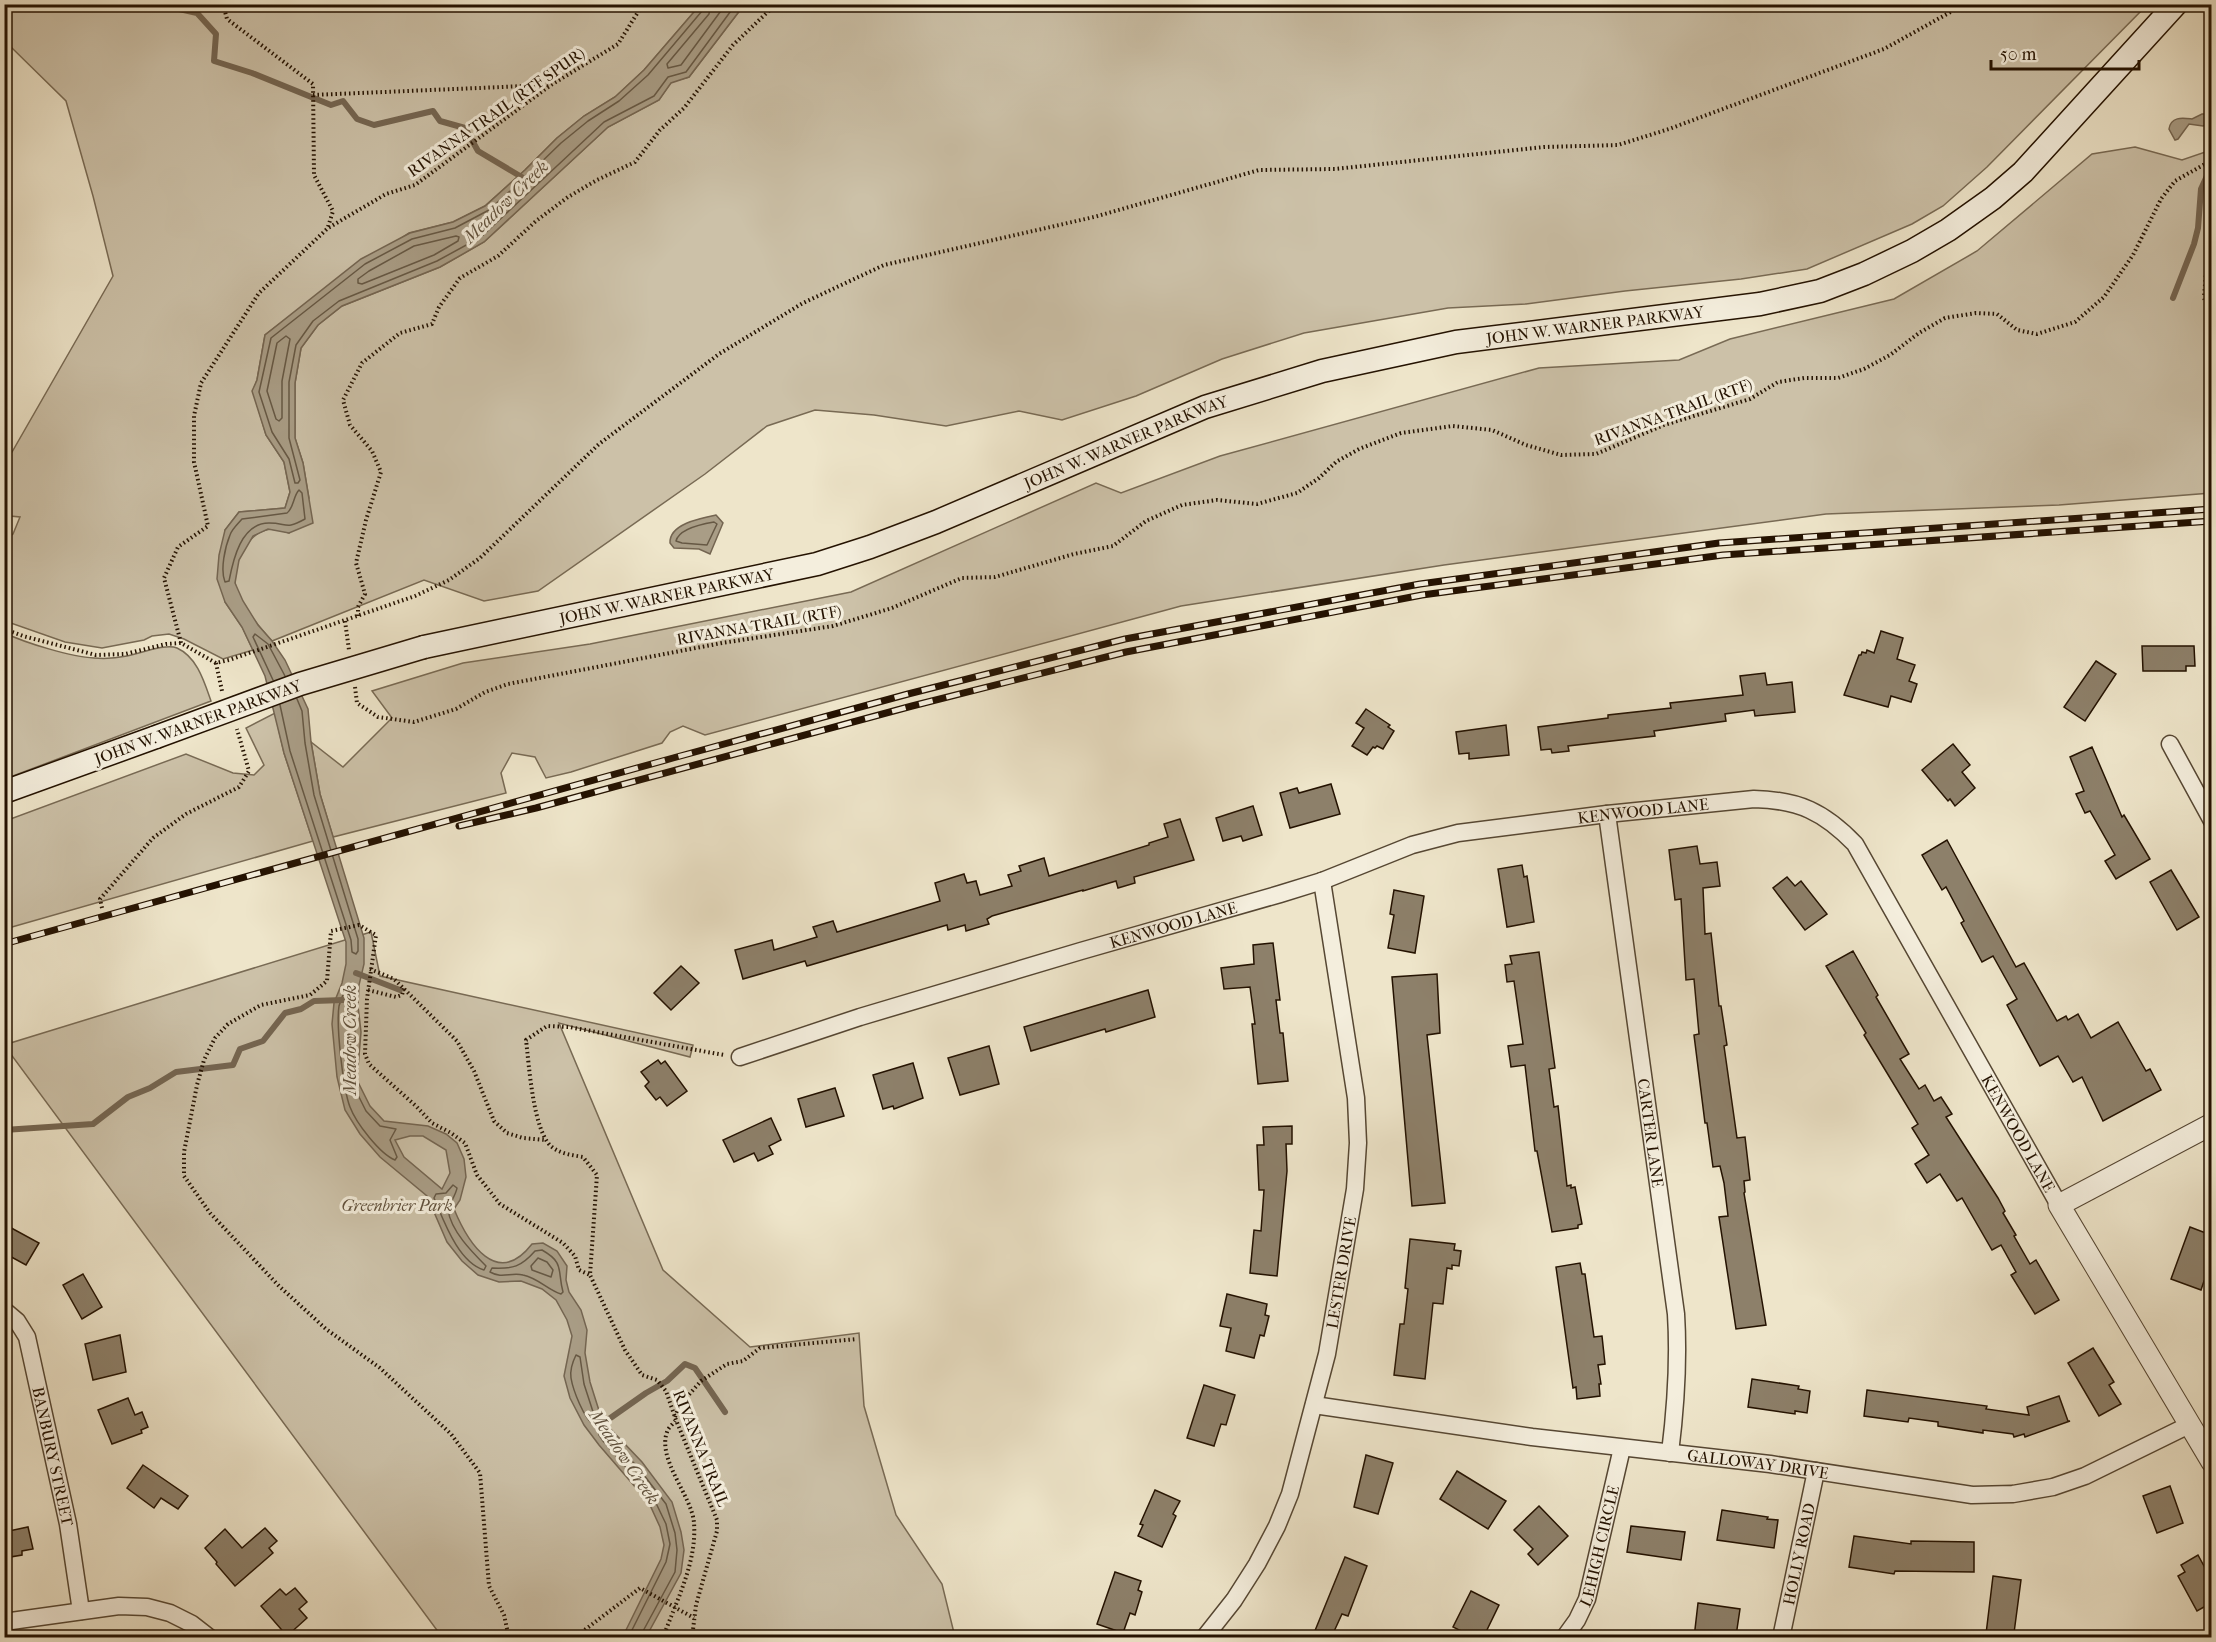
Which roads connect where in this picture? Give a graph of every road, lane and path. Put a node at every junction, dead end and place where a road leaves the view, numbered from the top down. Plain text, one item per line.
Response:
1 (223, 4) edge
2 (643, 4) edge
3 (777, 4) edge
4 (1965, 4) edge
5 (2176, 4) edge
6 (550, 85) junction
7 (313, 95) junction
8 (2211, 160) edge
9 (2211, 195) edge
10 (328, 228) junction
11 (2211, 318) edge
12 (358, 616) junction
13 (345, 621) junction
14 (4, 629) edge
15 (181, 643) junction
16 (350, 656) dead end
17 (216, 663) junction
18 (354, 680) dead end
19 (224, 697) dead end
20 (237, 729) dead end
21 (2170, 744) dead end
22 (4, 792) edge
23 (1607, 814) junction
24 (2211, 821) edge
25 (1322, 881) junction
26 (102, 908) dead end
27 (370, 969) junction
28 (404, 988) junction
29 (368, 990) junction
30 (740, 1057) joint
31 (2211, 1124) edge
32 (547, 1140) junction
33 (2060, 1205) junction
34 (590, 1273) junction
35 (4, 1310) edge
36 (857, 1339) dead end
37 (1314, 1405) junction
38 (675, 1419) junction
39 (2189, 1425) junction
40 (1622, 1448) junction
41 (1670, 1453) junction
42 (2211, 1462) edge
43 (1816, 1471) junction
44 (674, 1607) junction
45 (81, 1611) junction
46 (694, 1618) junction
47 (4, 1622) edge
48 (210, 1638) edge
49 (509, 1638) edge
50 (574, 1638) edge
51 (663, 1638) edge
52 (692, 1638) edge
53 (1204, 1638) edge
54 (1564, 1638) edge
55 (1781, 1638) edge

1 - 7 path
2 - 6 path, RIVANNA TRAIL (RTF SPUR)
3 - 12 path
4 - 12 path
5 - 22 main road, JOHN W. WARNER PARKWAY, bridge
6 - 7 path
6 - 10 path, RIVANNA TRAIL (RTF SPUR)
7 - 10 path
8 - 18 path, RIVANNA TRAIL (RTF)
9 - 11 path
10 - 15 path, RIVANNA TRAIL (RTF SPUR)
12 - 13 path
13 - 16 path
13 - 17 path
14 - 15 path
15 - 17 path
17 - 19 path
20 - 26 path
21 - 24 street
23 - 25 street, KENWOOD LANE
23 - 33 street, KENWOOD LANE
23 - 41 street, CARTER LANE
25 - 30 street, KENWOOD LANE
25 - 37 street, LESTER DRIVE
27 - 28 path
27 - 29 path, RIVANNA TRAIL
27 - 49 path, RIVANNA TRAIL
28 - 29 path
28 - 32 path
29 - 34 path, RIVANNA TRAIL
30 - 32 path
31 - 33 street
32 - 34 path
33 - 39 street, KENWOOD LANE
34 - 38 path, RIVANNA TRAIL
35 - 45 street, BANBURY STREET
36 - 38 path
37 - 40 street, GALLOWAY DRIVE
37 - 53 street, LESTER DRIVE
38 - 44 path
38 - 46 path, RIVANNA TRAIL
39 - 42 street, KENWOOD LANE
39 - 43 street, GALLOWAY DRIVE
40 - 41 street, GALLOWAY DRIVE
40 - 54 street, LEHIGH CIRCLE
41 - 43 street, GALLOWAY DRIVE
43 - 55 street, HOLLY ROAD
44 - 46 path
44 - 50 path
44 - 51 path
45 - 47 street
45 - 48 street
46 - 52 path, RIVANNA TRAIL

